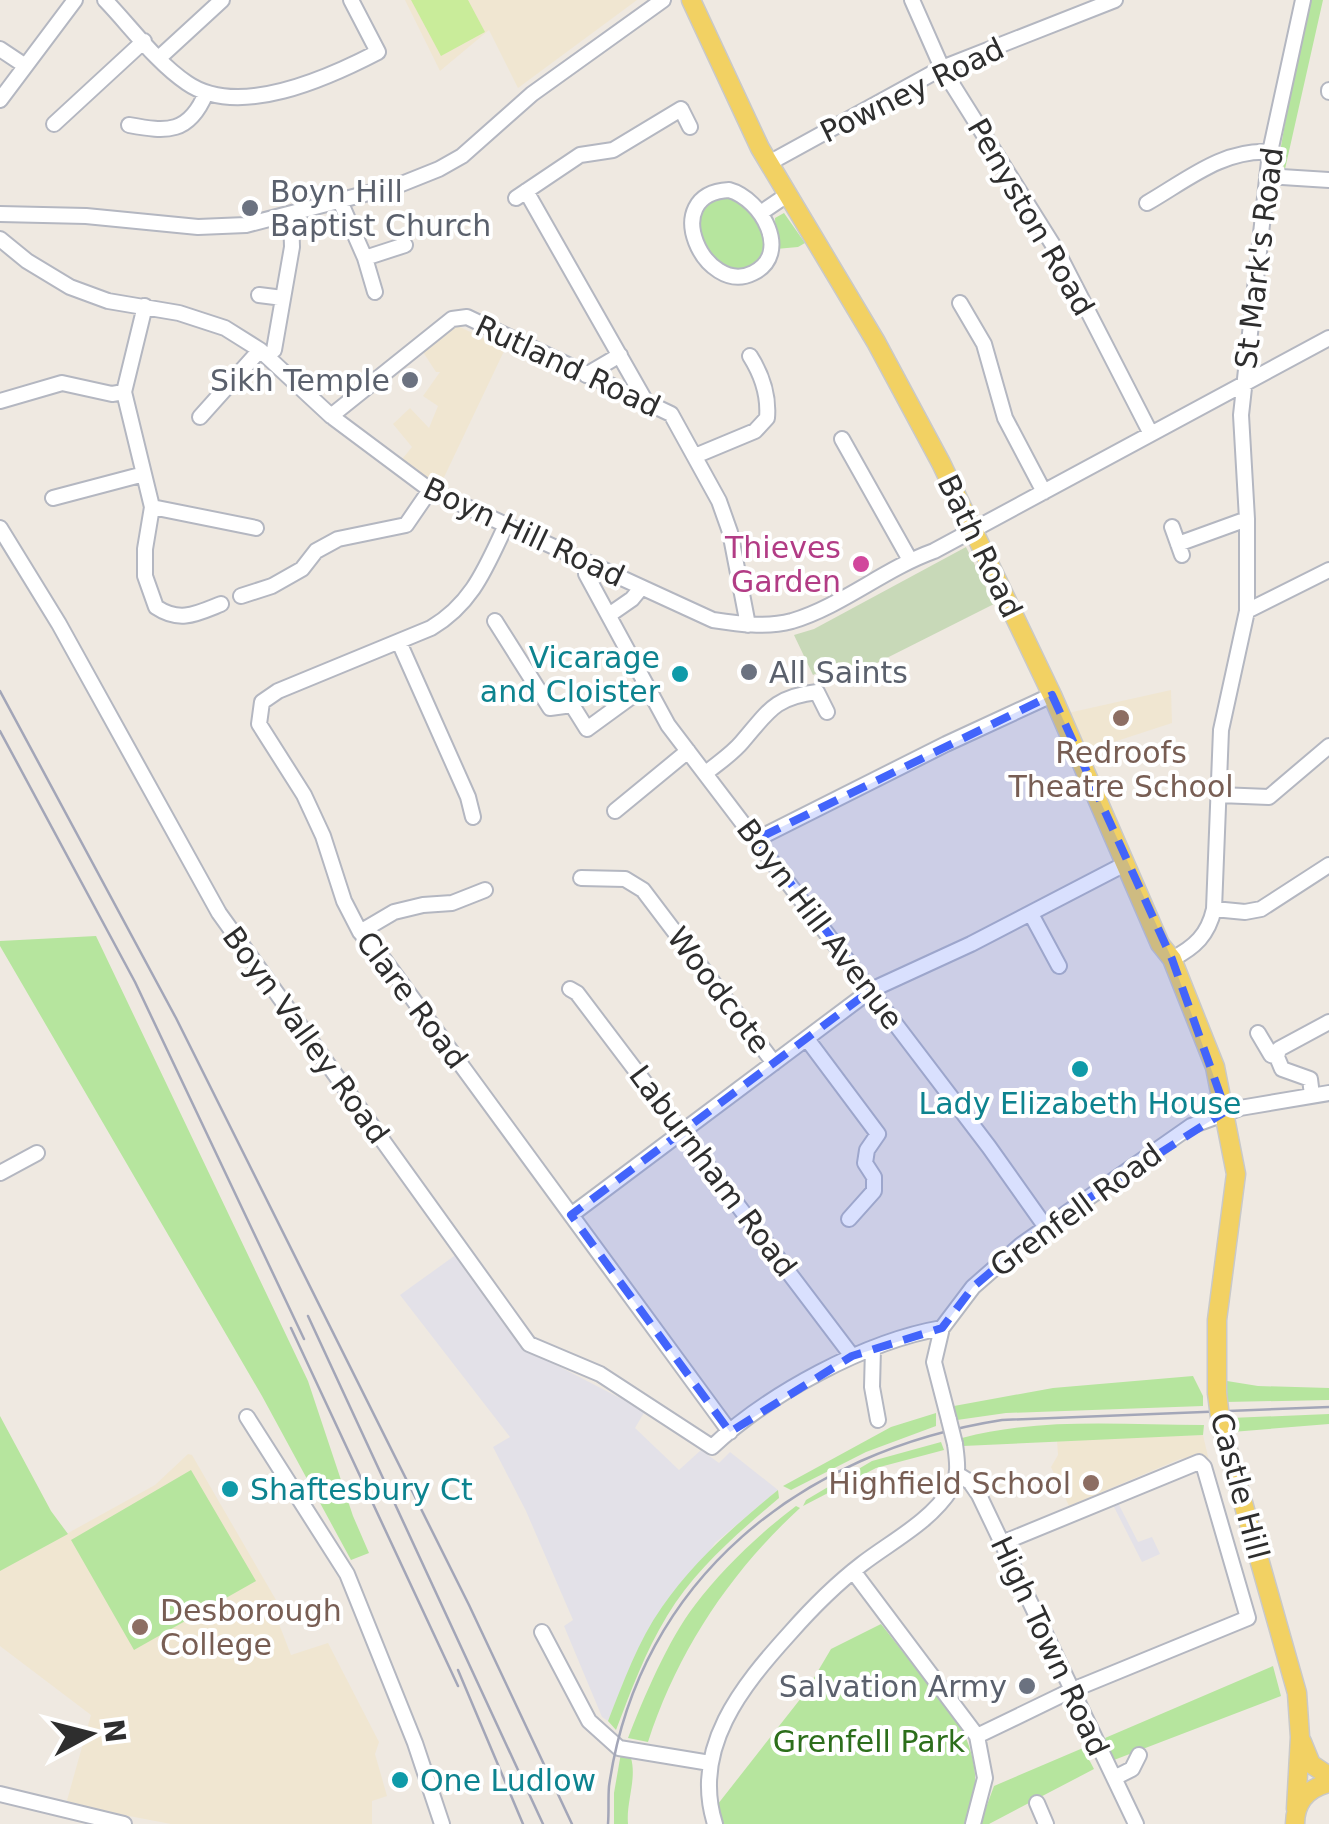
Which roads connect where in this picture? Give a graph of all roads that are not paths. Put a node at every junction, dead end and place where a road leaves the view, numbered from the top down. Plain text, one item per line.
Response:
1 (74, 0) edge
2 (105, 0) edge
3 (222, 0) edge
4 (351, 0) edge
5 (662, 0) edge
6 (691, 0) edge
7 (912, 0) edge
8 (1114, 0) edge
9 (1303, 0) edge
10 (144, 40) junction
11 (0, 48) edge
12 (160, 58) junction
13 (24, 65) junction
14 (942, 68) junction
15 (206, 93) junction
16 (0, 100) edge
17 (54, 124) dead end
18 (129, 125) dead end
19 (690, 127) dead end
20 (1270, 152) junction
21 (768, 163) junction
22 (1267, 176) junction
23 (1329, 180) edge
24 (787, 195) junction
25 (340, 201) junction
26 (1148, 202) dead end
27 (762, 212) junction
28 (0, 214) edge
29 (291, 214) junction
30 (0, 239) edge
31 (404, 245) dead end
32 (366, 258) junction
33 (375, 292) dead end
34 (259, 295) dead end
35 (283, 298) junction
36 (960, 303) dead end
37 (145, 306) junction
38 (1329, 338) edge
39 (267, 350) junction
40 (620, 355) junction
41 (750, 356) dead end
42 (586, 374) junction
43 (1245, 383) junction
44 (124, 392) junction
45 (0, 401) edge
46 (646, 402) junction
47 (331, 416) junction
48 (200, 418) dead end
49 (1151, 434) junction
50 (842, 438) dead end
51 (695, 456) junction
52 (144, 474) junction
53 (430, 490) junction
54 (1044, 492) junction
55 (53, 498) dead end
56 (152, 508) junction
57 (1248, 519) junction
58 (506, 525) junction
59 (1172, 527) dead end
60 (0, 528) edge
61 (256, 528) dead end
62 (974, 530) junction
63 (910, 560) junction
64 (586, 562) junction
65 (1329, 570) edge
66 (641, 588) junction
67 (241, 596) dead end
68 (221, 604) dead end
69 (1247, 611) junction
70 (609, 614) junction
71 (495, 621) dead end
72 (748, 625) junction
73 (399, 642) junction
74 (646, 686) junction
75 (1052, 695) junction
76 (826, 712) dead end
77 (1329, 746) edge
78 (688, 752) junction
79 (706, 773) junction
80 (1220, 795) junction
81 (616, 811) dead end
82 (472, 818) dead end
83 (757, 839) junction
84 (1125, 864) junction
85 (1329, 865) edge
86 (581, 878) dead end
87 (485, 890) dead end
88 (1214, 909) junction
89 (1030, 914) junction
90 (360, 932) junction
91 (1172, 959) junction
92 (1059, 966) dead end
93 (570, 990) dead end
94 (871, 990) junction
95 (1329, 1022) edge
96 (1258, 1033) dead end
97 (807, 1039) junction
98 (1278, 1057) junction
99 (774, 1062) junction
100 (1329, 1093) edge
101 (1312, 1095) junction
102 (1226, 1111) junction
103 (683, 1128) junction
104 (36, 1153) dead end
105 (0, 1174) edge
106 (571, 1215) junction
107 (849, 1219) dead end
108 (1045, 1226) junction
109 (942, 1328) junction
110 (872, 1348) junction
111 (852, 1356) junction
112 (247, 1417) dead end
113 (878, 1420) dead end
114 (730, 1432) junction
115 (957, 1474) junction
116 (1002, 1543) junction
117 (852, 1571) junction
118 (542, 1632) dead end
119 (1070, 1691) junction
120 (977, 1736) junction
121 (1300, 1737) junction
122 (1140, 1755) dead end
123 (710, 1764) junction
124 (1114, 1778) junction
125 (1329, 1780) edge
126 (0, 1794) edge
127 (1037, 1803) dead end
128 (1294, 1818) edge
129 (124, 1824) edge
130 (442, 1824) edge
131 (715, 1824) edge
132 (973, 1824) edge
133 (1046, 1824) edge
134 (1136, 1824) edge

1 - 13 street
2 - 10 street
3 - 12 street
4 - 15 street
5 - 25 street
6 - 21 main road, Bath Road
7 - 14 street, Penyston Road
8 - 14 street, Powney Road
9 - 20 street, St Mark's Road
10 - 12 street
10 - 17 street
11 - 13 street
12 - 15 street
13 - 16 street
14 - 21 street, Powney Road
14 - 49 street, Penyston Road
15 - 18 street
19 - 40 street
20 - 22 street, St Mark's Road
20 - 26 street
21 - 24 main road, Bath Road
22 - 23 street
22 - 43 street, St Mark's Road
24 - 27 street
24 - 62 main road, Bath Road
25 - 29 street
25 - 32 street
27 - 27 street
28 - 29 street
29 - 35 street
30 - 37 street, Boyn Hill Road
31 - 32 street
32 - 33 street
34 - 35 street
35 - 39 street
36 - 54 street
37 - 39 street, Boyn Hill Road
37 - 44 street
38 - 43 street, Boyn Hill Road
39 - 47 street, Boyn Hill Road
39 - 48 street
40 - 42 street
40 - 46 street
41 - 51 street
42 - 46 street, Rutland Road
42 - 47 street, Rutland Road
43 - 49 street, Boyn Hill Road
43 - 57 street, St Mark's Road
44 - 45 street
44 - 52 street
46 - 51 street, Rutland Road
47 - 53 street, Boyn Hill Road
49 - 54 street, Boyn Hill Road
50 - 63 street
51 - 72 street, Rutland Road
52 - 55 street
52 - 56 street
53 - 58 street, Boyn Hill Road
53 - 67 street
54 - 62 street, Boyn Hill Road
56 - 61 street
56 - 68 street
57 - 59 street
57 - 69 street, St Mark's Road
58 - 64 street, Boyn Hill Road
58 - 73 street, Clare Road
60 - 114 street, Boyn Valley Road
62 - 63 street, Boyn Hill Road
62 - 75 main road, Bath Road
63 - 72 street, Boyn Hill Road
64 - 66 street, Boyn Hill Road
64 - 70 street, Boyn Hill Avenue
65 - 69 street
66 - 70 street
66 - 72 street, Boyn Hill Road
69 - 80 street, St Mark's Road
70 - 74 street, Boyn Hill Avenue
71 - 74 street
73 - 82 street
73 - 90 street, Clare Road
74 - 78 street, Boyn Hill Avenue
75 - 83 street
75 - 84 main road, Bath Road
76 - 79 street
77 - 80 street
78 - 79 street, Boyn Hill Avenue
78 - 81 street
79 - 83 street, Boyn Hill Avenue
80 - 88 street, St Mark's Road
83 - 94 street, Boyn Hill Avenue
84 - 89 street
84 - 91 main road, Bath Road
85 - 88 street
86 - 99 street, Woodcote
87 - 90 street
88 - 91 street
89 - 92 street
89 - 94 street
90 - 106 street, Clare Road
91 - 102 main road, Bath Road
93 - 103 street, Laburnham Road
94 - 97 street
94 - 108 street, Boyn Hill Avenue
95 - 98 street
96 - 98 street
97 - 99 street
97 - 107 street
98 - 101 street
99 - 103 street
100 - 101 street, Grenfell Road
101 - 102 street, Grenfell Road
102 - 108 street, Grenfell Road
102 - 121 main road, Castle Hill, bridge
103 - 106 street
103 - 111 street, Laburnham Road
104 - 105 street
106 - 114 street, Clare Road
108 - 109 street, Grenfell Road
109 - 110 street
109 - 115 street, bridge
110 - 111 street
110 - 113 street
111 - 114 street
112 - 130 street
115 - 116 street, High Town Road
115 - 117 street
116 - 119 street, High Town Road
116 - 119 street
117 - 120 street
117 - 123 street
118 - 123 street
119 - 120 street
119 - 124 street, High Town Road
120 - 132 street
121 - 125 main road
121 - 128 main road, Castle Hill
122 - 124 street
123 - 131 street
124 - 134 street, High Town Road
125 - 128 main road
126 - 129 street
127 - 133 street

